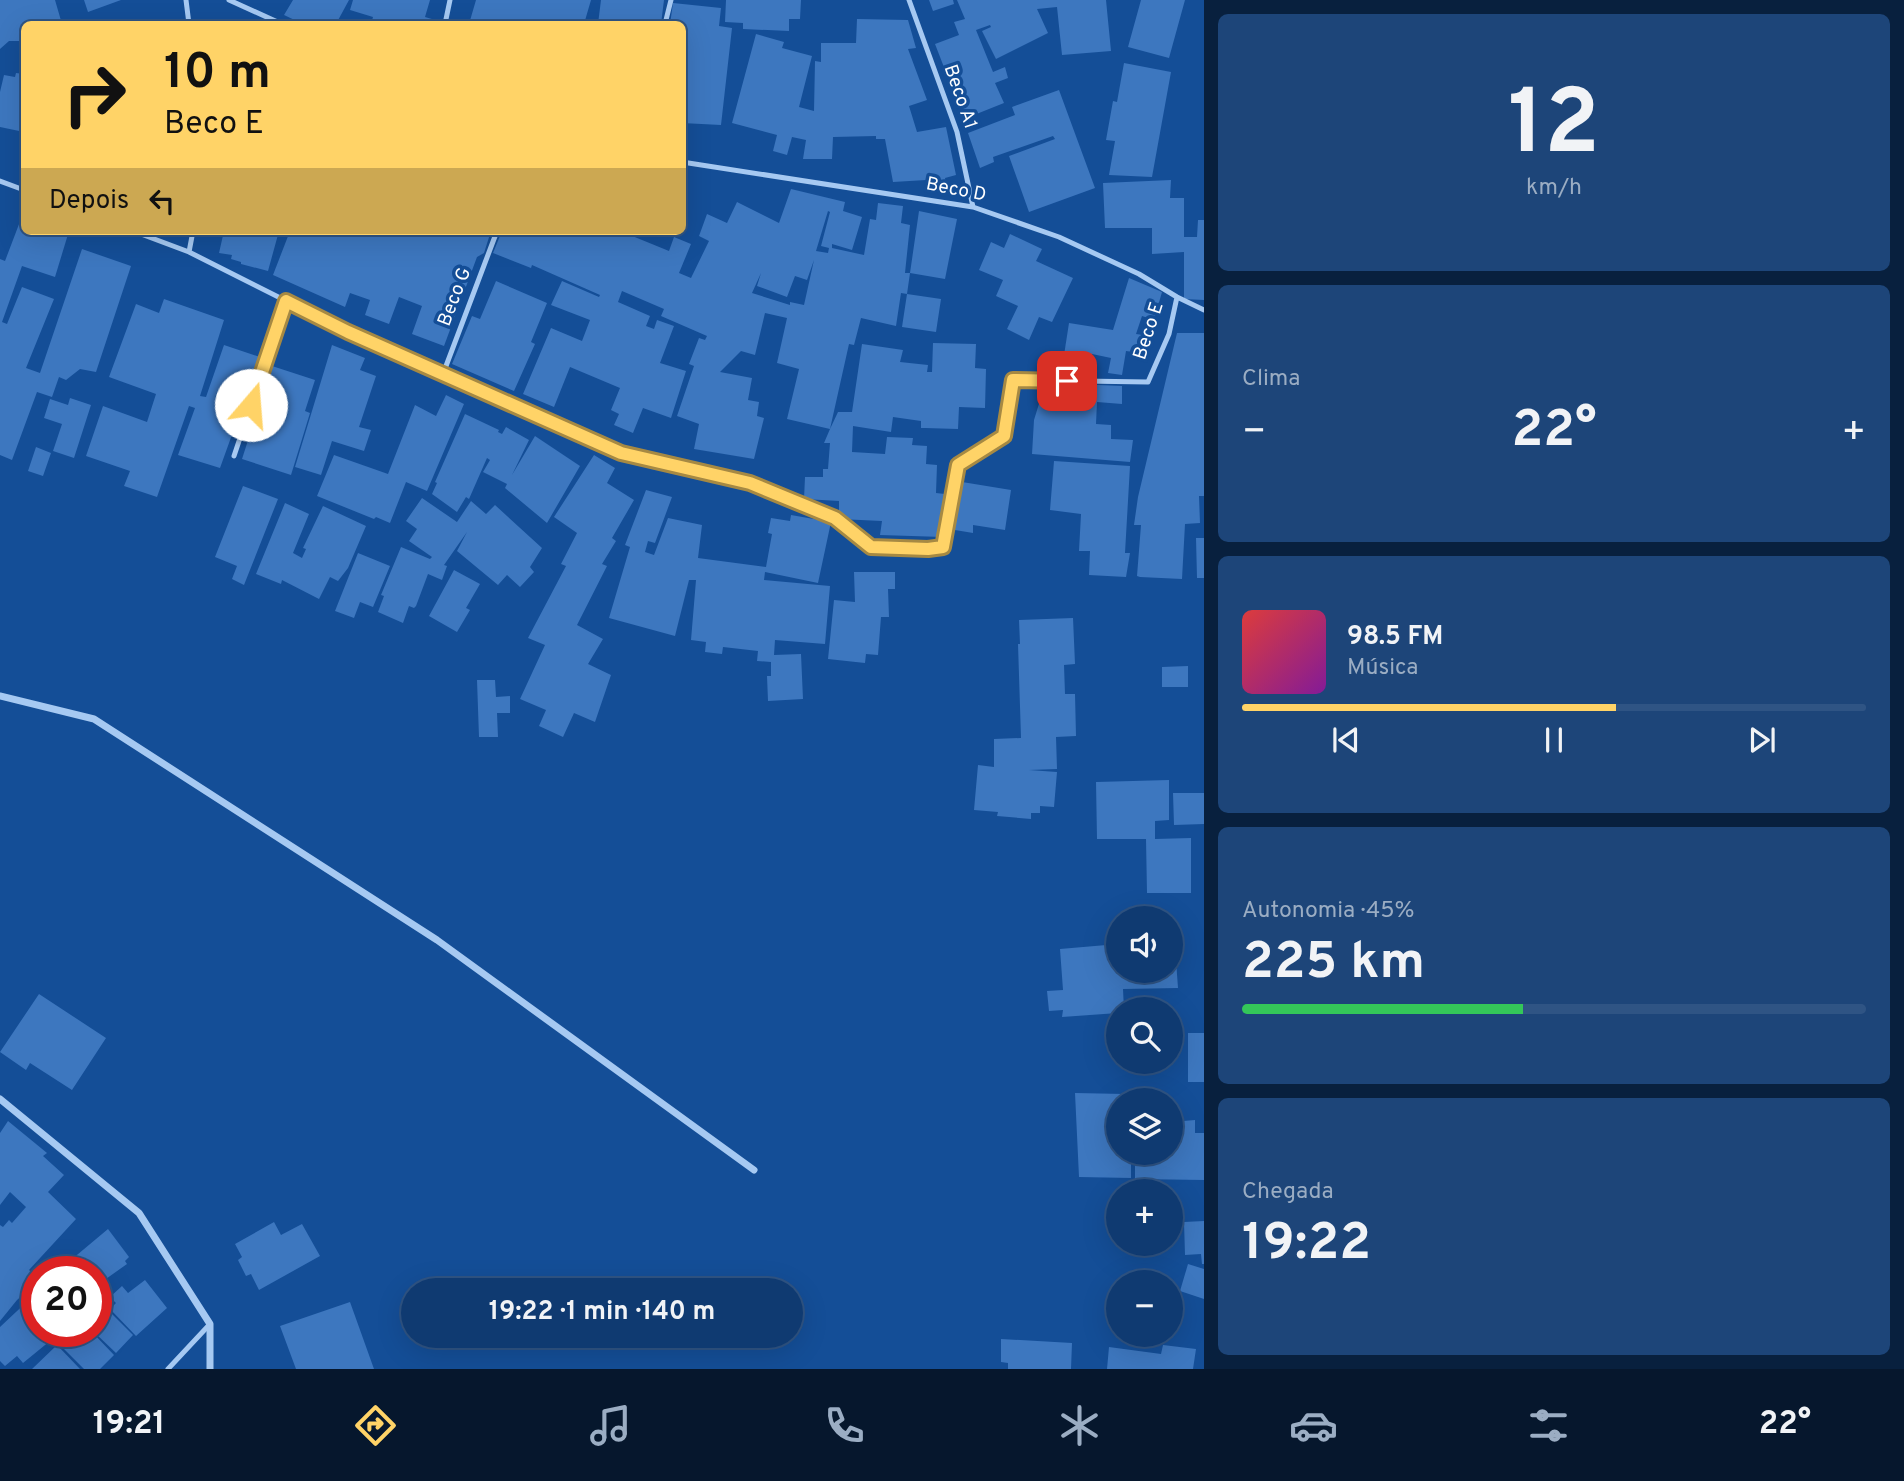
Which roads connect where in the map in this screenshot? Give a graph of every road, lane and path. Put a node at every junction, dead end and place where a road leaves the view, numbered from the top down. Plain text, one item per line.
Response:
1 (186, 0) edge
2 (229, 0) edge
3 (450, 0) edge
4 (671, 0) edge
5 (909, 0) edge
6 (190, 21) edge
7 (275, 21) edge
8 (445, 21) edge
9 (666, 21) edge
10 (686, 163) edge
11 (0, 181) edge
12 (21, 189) edge
13 (972, 207) junction
14 (144, 235) edge
15 (192, 235) edge
16 (495, 235) edge
17 (189, 252) junction
18 (1177, 297) junction
19 (286, 301) junction
20 (1204, 310) edge
21 (443, 374) junction
22 (234, 456) dead end
23 (0, 696) edge
24 (0, 1099) edge
25 (754, 1170) dead end
26 (210, 1324) junction
27 (168, 1369) edge
28 (210, 1369) edge

1 - 6 lane
2 - 7 lane
3 - 8 lane
4 - 9 lane
5 - 13 lane, Beco A1
10 - 13 lane, Beco D
11 - 12 lane
13 - 18 lane, Beco D
14 - 17 lane, Beco E
15 - 17 lane
16 - 21 lane, Beco G
17 - 19 lane, Beco E
18 - 20 lane, Beco D
18 - 21 lane, Beco E
19 - 21 lane, Beco E
19 - 22 lane
23 - 25 street
24 - 26 street
26 - 27 lane
26 - 28 street

